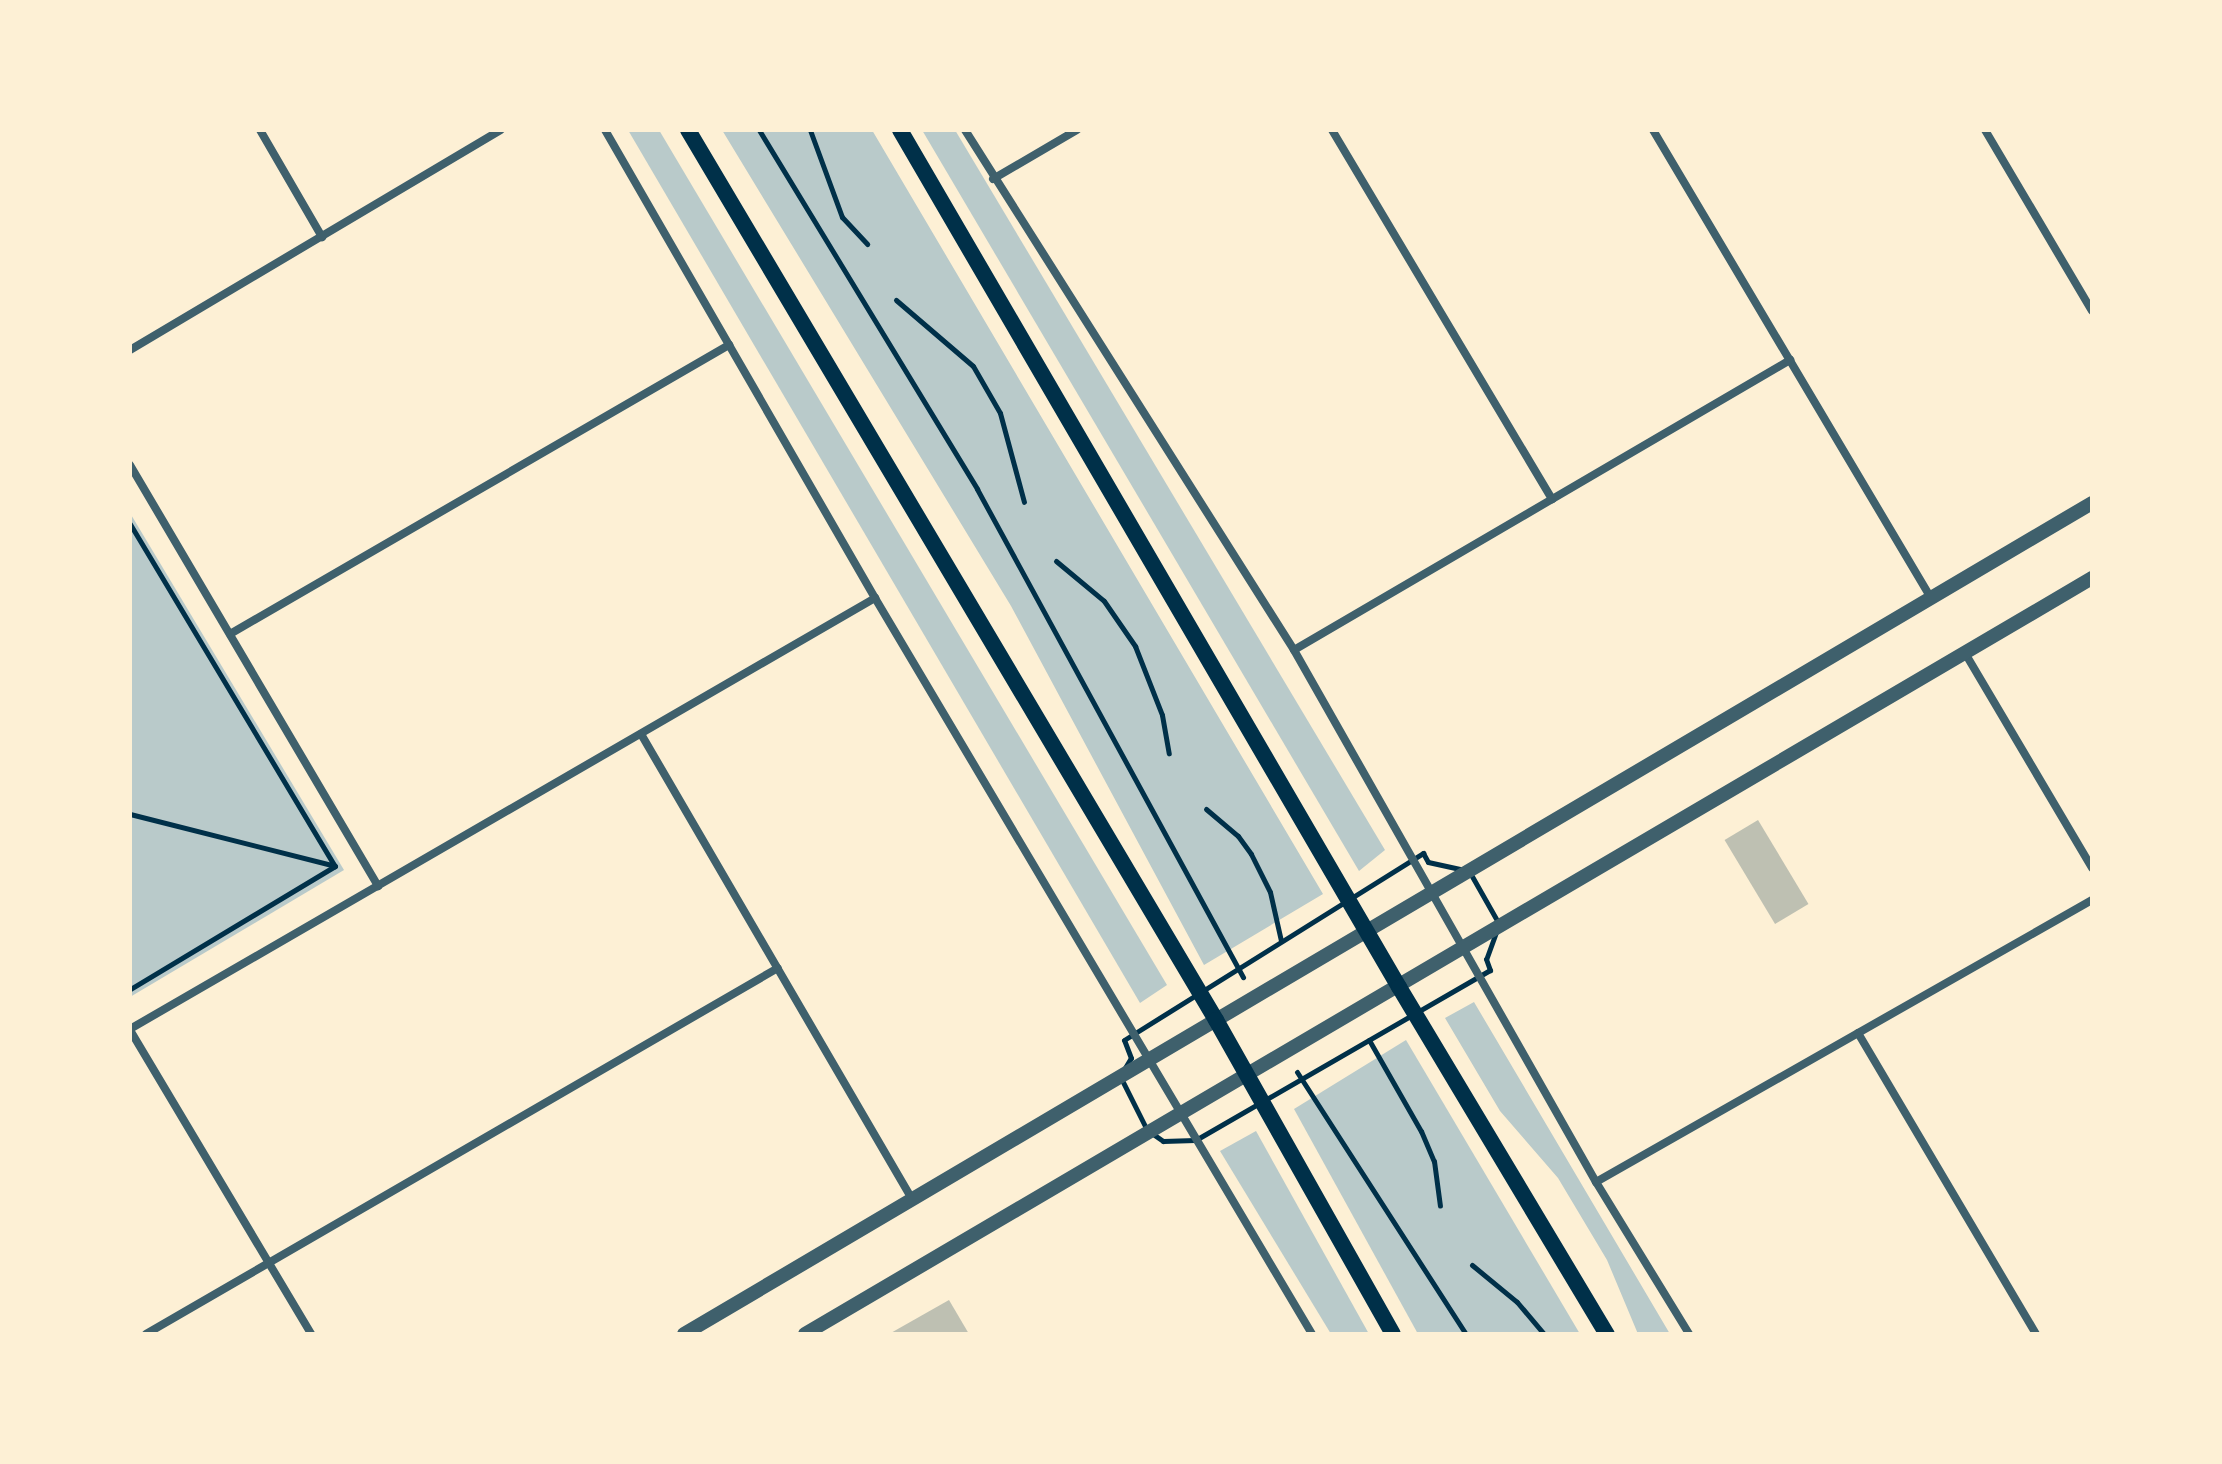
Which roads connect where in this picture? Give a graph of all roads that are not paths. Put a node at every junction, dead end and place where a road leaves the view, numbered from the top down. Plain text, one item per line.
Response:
1 (260, 130) edge
2 (501, 130) edge
3 (605, 130) edge
4 (688, 130) edge
5 (900, 130) edge
6 (965, 130) edge
7 (1077, 130) edge
8 (1332, 130) edge
9 (1653, 130) edge
10 (1985, 130) edge
11 (993, 179) junction
12 (322, 237) junction
13 (2092, 311) edge
14 (729, 345) junction
15 (130, 350) edge
16 (1790, 360) junction
17 (130, 465) edge
18 (1552, 499) junction
19 (2092, 503) edge
20 (2092, 578) edge
21 (875, 598) junction
22 (1931, 598) junction
23 (230, 634) junction
24 (1294, 650) junction
25 (1965, 653) junction
26 (641, 734) junction
27 (2092, 868) edge
28 (378, 886) junction
29 (1432, 892) junction
30 (2092, 900) edge
31 (1366, 930) junction
32 (1463, 945) junction
33 (778, 968) junction
34 (1399, 987) junction
35 (1216, 1020) junction
36 (130, 1030) edge
37 (1858, 1033) junction
38 (1148, 1059) junction
39 (1247, 1073) junction
40 (1178, 1112) junction
41 (1596, 1182) junction
42 (912, 1199) junction
43 (269, 1263) junction
44 (146, 1334) edge
45 (311, 1334) edge
46 (684, 1334) edge
47 (805, 1334) edge
48 (1312, 1334) edge
49 (1393, 1334) edge
50 (1607, 1334) edge
51 (1689, 1334) edge
52 (2036, 1334) edge

1 - 12 street
2 - 12 street
3 - 14 street
4 - 35 main road
5 - 31 main road
6 - 11 street
7 - 11 street
8 - 18 street
9 - 16 street
10 - 13 street
11 - 24 street
12 - 15 street
14 - 21 street
14 - 23 street
16 - 18 street
16 - 22 street
17 - 23 street
18 - 24 street
19 - 22 street
20 - 25 street
21 - 26 street
21 - 38 street
22 - 29 street
23 - 28 street
24 - 29 street
25 - 27 street
25 - 32 street
26 - 28 street
26 - 33 street
28 - 36 street
29 - 31 street
29 - 32 street
30 - 37 street
31 - 34 main road
31 - 35 street
32 - 34 street
32 - 41 street
33 - 42 street
33 - 43 street
34 - 39 street
34 - 50 main road
35 - 38 street
35 - 39 main road
36 - 43 street
37 - 41 street
37 - 52 street
38 - 40 street
38 - 42 street
39 - 40 street
39 - 49 main road
40 - 47 street
40 - 48 street
41 - 51 street
42 - 46 street
43 - 44 street
43 - 45 street

